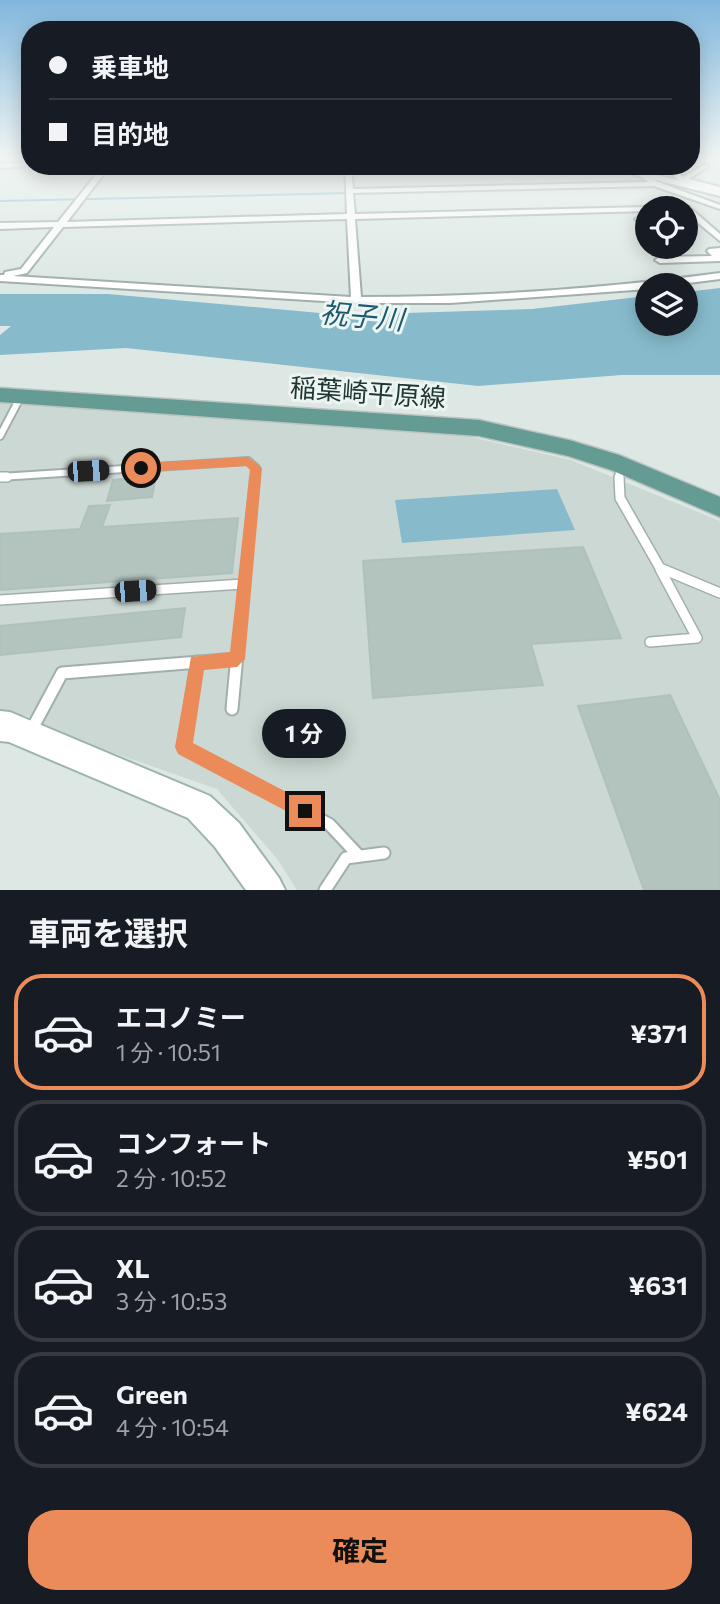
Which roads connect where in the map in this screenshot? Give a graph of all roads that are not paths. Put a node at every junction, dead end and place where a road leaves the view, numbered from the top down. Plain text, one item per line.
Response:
1 (80, 200) edge
2 (350, 200) edge
3 (701, 200) edge
4 (698, 208) edge
5 (635, 209) edge
6 (351, 217) junction
7 (698, 219) edge
8 (61, 224) junction
9 (0, 226) edge
10 (720, 238) edge
11 (720, 251) edge
12 (660, 260) dead end
13 (720, 276) edge
14 (0, 277) edge
15 (698, 279) edge
16 (635, 287) edge
17 (356, 300) junction
18 (0, 395) edge
19 (22, 395) junction
20 (0, 436) edge
21 (619, 464) junction
22 (0, 477) edge
23 (720, 507) edge
24 (660, 568) junction
25 (243, 584) junction
26 (720, 593) edge
27 (0, 600) edge
28 (650, 642) dead end
29 (237, 659) junction
30 (197, 662) junction
31 (232, 709) dead end
32 (14, 731) edge
33 (384, 853) dead end
34 (359, 856) junction
35 (267, 890) edge
36 (325, 890) edge

1 - 8 street
2 - 6 street
3 - 4 street
5 - 6 street
6 - 8 street
6 - 17 street
7 - 10 street
8 - 9 street
8 - 14 street
11 - 12 street
13 - 15 street
14 - 17 street
16 - 17 street
18 - 19 main road, 稲葉崎平原線
19 - 20 lane
19 - 21 main road, 稲葉崎平原線
21 - 23 main road, 稲葉崎平原線
21 - 24 lane
22 - 25 lane
24 - 26 lane
24 - 28 lane
25 - 27 lane
25 - 29 lane
29 - 30 lane
29 - 31 lane
30 - 32 lane
30 - 34 lane
32 - 35 street
33 - 34 lane
34 - 36 lane

